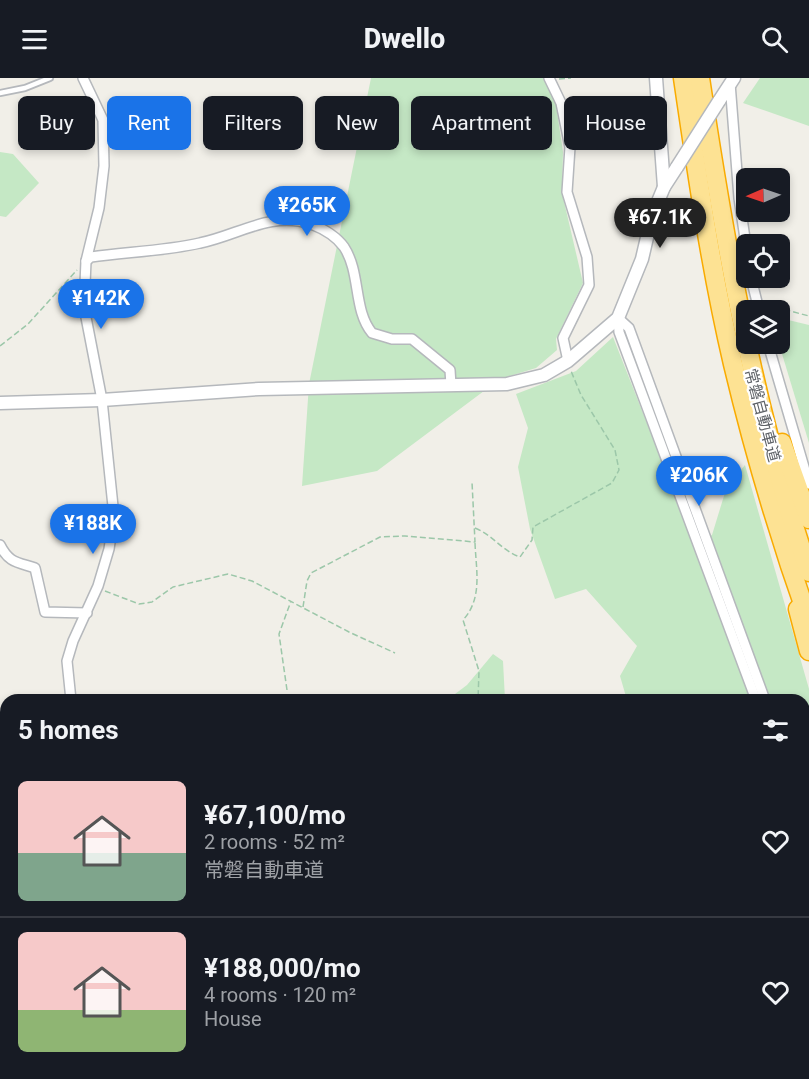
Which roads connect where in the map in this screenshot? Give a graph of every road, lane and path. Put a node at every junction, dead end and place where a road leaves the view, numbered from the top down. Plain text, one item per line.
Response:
1 (50, 78) edge
2 (83, 78) edge
3 (549, 78) edge
4 (656, 78) edge
5 (683, 78) edge
6 (700, 78) edge
7 (731, 80) edge
8 (0, 93) edge
9 (664, 187) junction
10 (744, 234) edge
11 (86, 261) junction
12 (736, 297) junction
13 (737, 300) edge
14 (790, 313) edge
15 (809, 316) edge
16 (618, 318) junction
17 (0, 346) edge
18 (754, 354) edge
19 (771, 354) edge
20 (568, 361) junction
21 (451, 385) junction
22 (102, 400) junction
23 (0, 403) edge
24 (472, 482) dead end
25 (809, 484) edge
26 (809, 519) edge
27 (475, 528) junction
28 (475, 542) junction
29 (0, 545) edge
30 (782, 545) junction
31 (809, 572) edge
32 (97, 590) junction
33 (291, 600) junction
34 (303, 607) junction
35 (87, 613) junction
36 (809, 621) edge
37 (809, 651) edge
38 (395, 653) dead end
39 (287, 690) dead end
40 (71, 694) edge
41 (478, 694) edge
42 (754, 694) edge
43 (763, 694) edge

1 - 8 lane
2 - 11 street
3 - 20 street
4 - 9 street
5 - 30 highway, 常磐自動車道
6 - 12 highway, 常磐自動車道
7 - 9 street, bridge
7 - 10 street
9 - 16 street
11 - 17 path
11 - 21 street
11 - 22 street
12 - 13 highway
12 - 31 highway, 常磐自動車道
14 - 15 path
16 - 20 street
16 - 42 street
16 - 43 street
18 - 26 highway
19 - 25 street
20 - 21 street
20 - 27 path
21 - 22 street
22 - 23 street
22 - 32 street
24 - 27 path
27 - 28 path
28 - 34 path
28 - 41 path
29 - 35 street
30 - 36 highway, 常磐自動車道
30 - 37 highway
32 - 33 path
32 - 35 street
33 - 34 path
33 - 39 path
34 - 38 path
35 - 40 street

